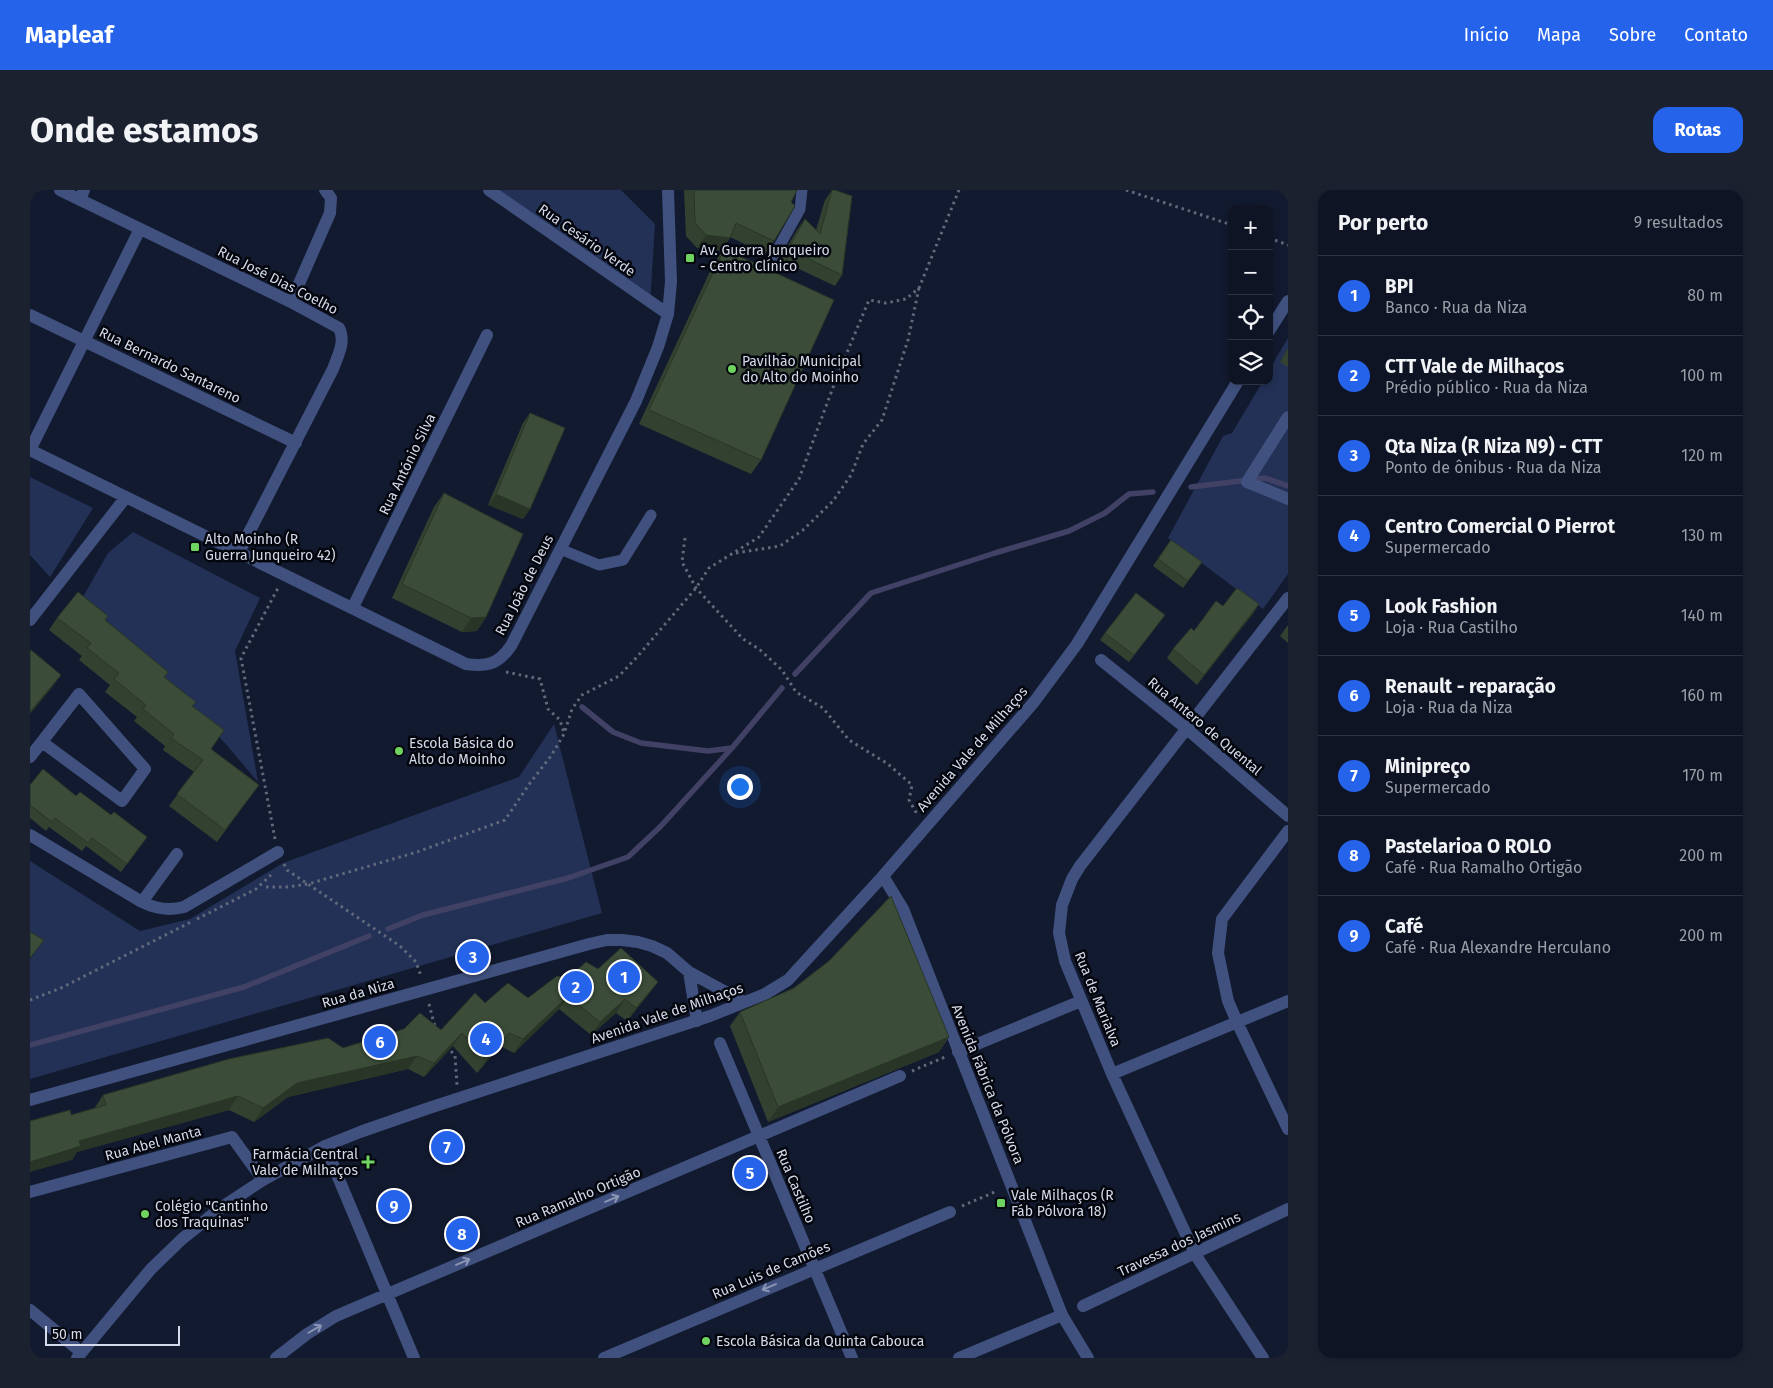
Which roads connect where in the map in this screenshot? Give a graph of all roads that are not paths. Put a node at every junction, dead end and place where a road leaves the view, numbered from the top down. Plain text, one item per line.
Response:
1 (60, 190) edge
2 (325, 190) edge
3 (489, 190) edge
4 (802, 190) edge
5 (667, 191) edge
6 (82, 195) edge
7 (140, 229) junction
8 (765, 272) edge
9 (1288, 301) edge
10 (291, 302) junction
11 (668, 314) junction
12 (30, 315) edge
13 (1273, 325) edge
14 (487, 334) dead end
15 (85, 342) junction
16 (1236, 385) edge
17 (1288, 416) edge
18 (296, 442) junction
19 (30, 450) edge
20 (126, 497) junction
21 (1288, 499) edge
22 (651, 515) dead end
23 (560, 549) junction
24 (239, 552) junction
25 (1288, 598) edge
26 (353, 607) junction
27 (30, 620) edge
28 (1101, 660) dead end
29 (1187, 729) junction
30 (42, 742) junction
31 (30, 757) edge
32 (1288, 816) edge
33 (1288, 831) edge
34 (30, 834) edge
35 (177, 854) dead end
36 (281, 858) road end
37 (883, 876) junction
38 (142, 902) junction
39 (689, 972) junction
40 (1288, 1000) edge
41 (1081, 1001) junction
42 (744, 1002) junction
43 (697, 1021) junction
44 (1237, 1022) junction
45 (720, 1043) dead end
46 (958, 1052) junction
47 (1112, 1074) junction
48 (900, 1076) edge
49 (30, 1100) edge
50 (1288, 1129) edge
51 (758, 1137) junction
52 (325, 1146) junction
53 (263, 1180) junction
54 (30, 1192) edge
55 (1288, 1209) edge
56 (950, 1212) road end
57 (1195, 1254) junction
58 (814, 1268) junction
59 (387, 1294) junction
60 (1083, 1306) dead end
61 (30, 1310) edge
62 (1062, 1315) junction
63 (79, 1355) edge
64 (276, 1358) edge
65 (414, 1358) edge
66 (604, 1358) edge
67 (852, 1358) edge
68 (959, 1358) edge
69 (1088, 1358) edge
70 (1263, 1358) edge

1 - 6 street, Rua José Dias Coelho
2 - 10 street
3 - 11 street, Rua Cesário Verde
4 - 8 lane
5 - 11 street, Rua João de Deus
6 - 7 street, Rua José Dias Coelho
7 - 10 street, Rua José Dias Coelho
7 - 15 street
9 - 13 street
10 - 18 street, Rua José Dias Coelho
11 - 23 street, Rua João de Deus
12 - 15 street, Rua Bernardo Santareno
14 - 26 street, Rua António Silva
15 - 18 street, Rua Bernardo Santareno
15 - 19 street
16 - 37 street, Avenida Vale de Milhaços
17 - 21 street
18 - 24 street, Rua José Dias Coelho
19 - 20 street, Rua João de Deus
20 - 24 street, Rua João de Deus
20 - 27 street
22 - 23 lane
23 - 26 street, Rua João de Deus
24 - 26 street, Rua João de Deus
25 - 29 street, Rua de Marialva
28 - 29 street, Rua Antero de Quental
29 - 32 street, Rua Antero de Quental
29 - 41 street, Rua de Marialva
30 - 30 street
30 - 31 street
33 - 44 street
34 - 38 street
35 - 38 street
36 - 38 street
37 - 42 street, Avenida Vale de Milhaços
37 - 46 street, Avenida Fábrica da Pólvora
39 - 42 street, Rua da Niza
39 - 43 street
39 - 49 street, Rua da Niza
40 - 44 street
41 - 46 street
41 - 47 street, Rua de Marialva
42 - 43 street, Avenida Vale de Milhaços
43 - 52 street, Avenida Vale de Milhaços
44 - 47 street
44 - 50 street
45 - 51 street, Rua Castilho
46 - 62 street, Avenida Fábrica da Pólvora
47 - 57 street, Rua de Marialva
48 - 51 street, Rua Ramalho Ortigão
51 - 58 street, Rua Castilho
59 -> 51 street, Rua Ramalho Ortigão
52 - 53 street, Avenida Vale de Milhaços
52 - 59 street
53 - 54 street, Rua Abel Manta
53 - 63 street, Avenida Vale de Milhaços
55 - 57 street, Travessa dos Jasmins
56 - 58 street, Rua Luis de Camões
57 - 60 street, Travessa dos Jasmins
57 - 70 street, Rua de Marialva
58 -> 66 street, Rua Luis de Camões
58 - 67 street, Rua Castilho
64 -> 59 street, Rua Ramalho Ortigão
59 - 65 street
61 - 63 street
62 - 68 street
62 - 69 street, Avenida Fábrica da Pólvora

